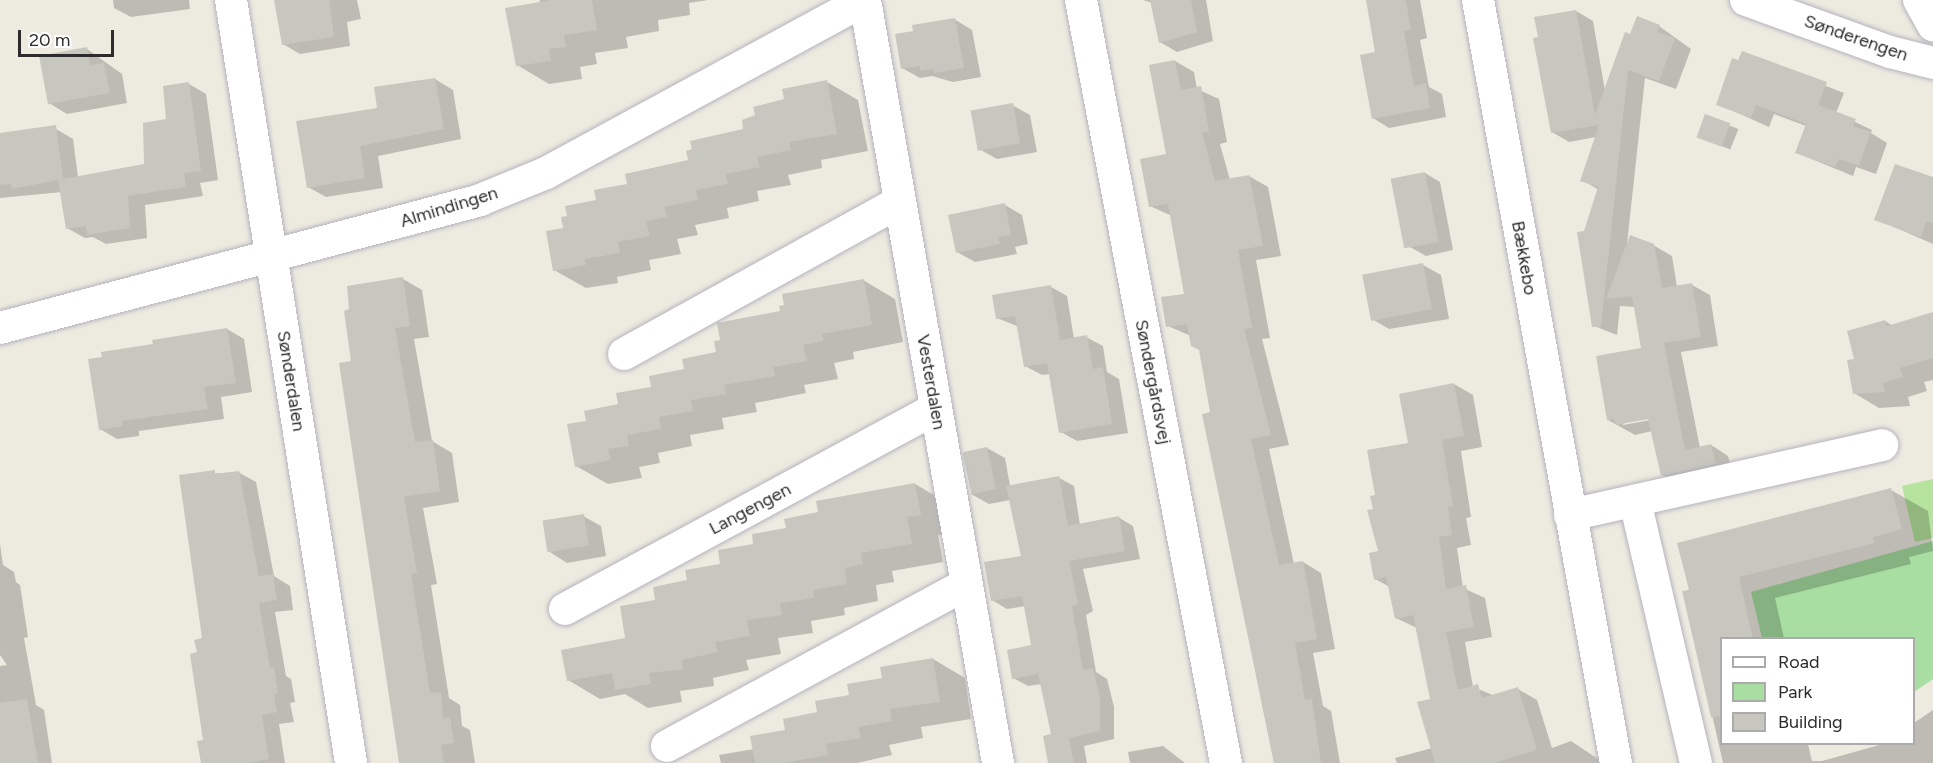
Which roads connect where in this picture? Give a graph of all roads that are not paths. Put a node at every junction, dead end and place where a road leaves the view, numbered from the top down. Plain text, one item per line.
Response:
1 (231, 0) edge
2 (864, 0) edge
3 (1081, 0) edge
4 (1478, 0) edge
5 (1746, 0) edge
6 (1919, 0) edge
7 (1933, 25) edge
8 (1933, 63) edge
9 (899, 202) junction
10 (271, 256) junction
11 (0, 328) edge
12 (624, 354) dead end
13 (935, 409) junction
14 (1882, 445) dead end
15 (1635, 501) junction
16 (1570, 515) junction
17 (966, 584) junction
18 (565, 609) dead end
19 (667, 746) dead end
20 (992, 760) edge
21 (351, 763) edge
22 (1226, 763) edge
23 (1616, 763) edge
24 (1696, 763) edge

1 - 10 street, Sønderdalen
2 - 9 street, Vesterdalen
2 - 10 street, Almindingen
3 - 22 street, Søndergårdsvej
4 - 16 street, Bækkebo
5 - 8 street, Sønderengen
6 - 7 street
9 - 12 street
9 - 13 street, Vesterdalen
10 - 11 street, Almindingen
10 - 21 street, Sønderdalen
13 - 17 street, Vesterdalen
13 - 18 street, Langengen
14 - 15 street
15 - 16 street
15 - 24 street
16 - 23 street, Bækkebo
17 - 19 street
17 - 20 street, Vesterdalen

